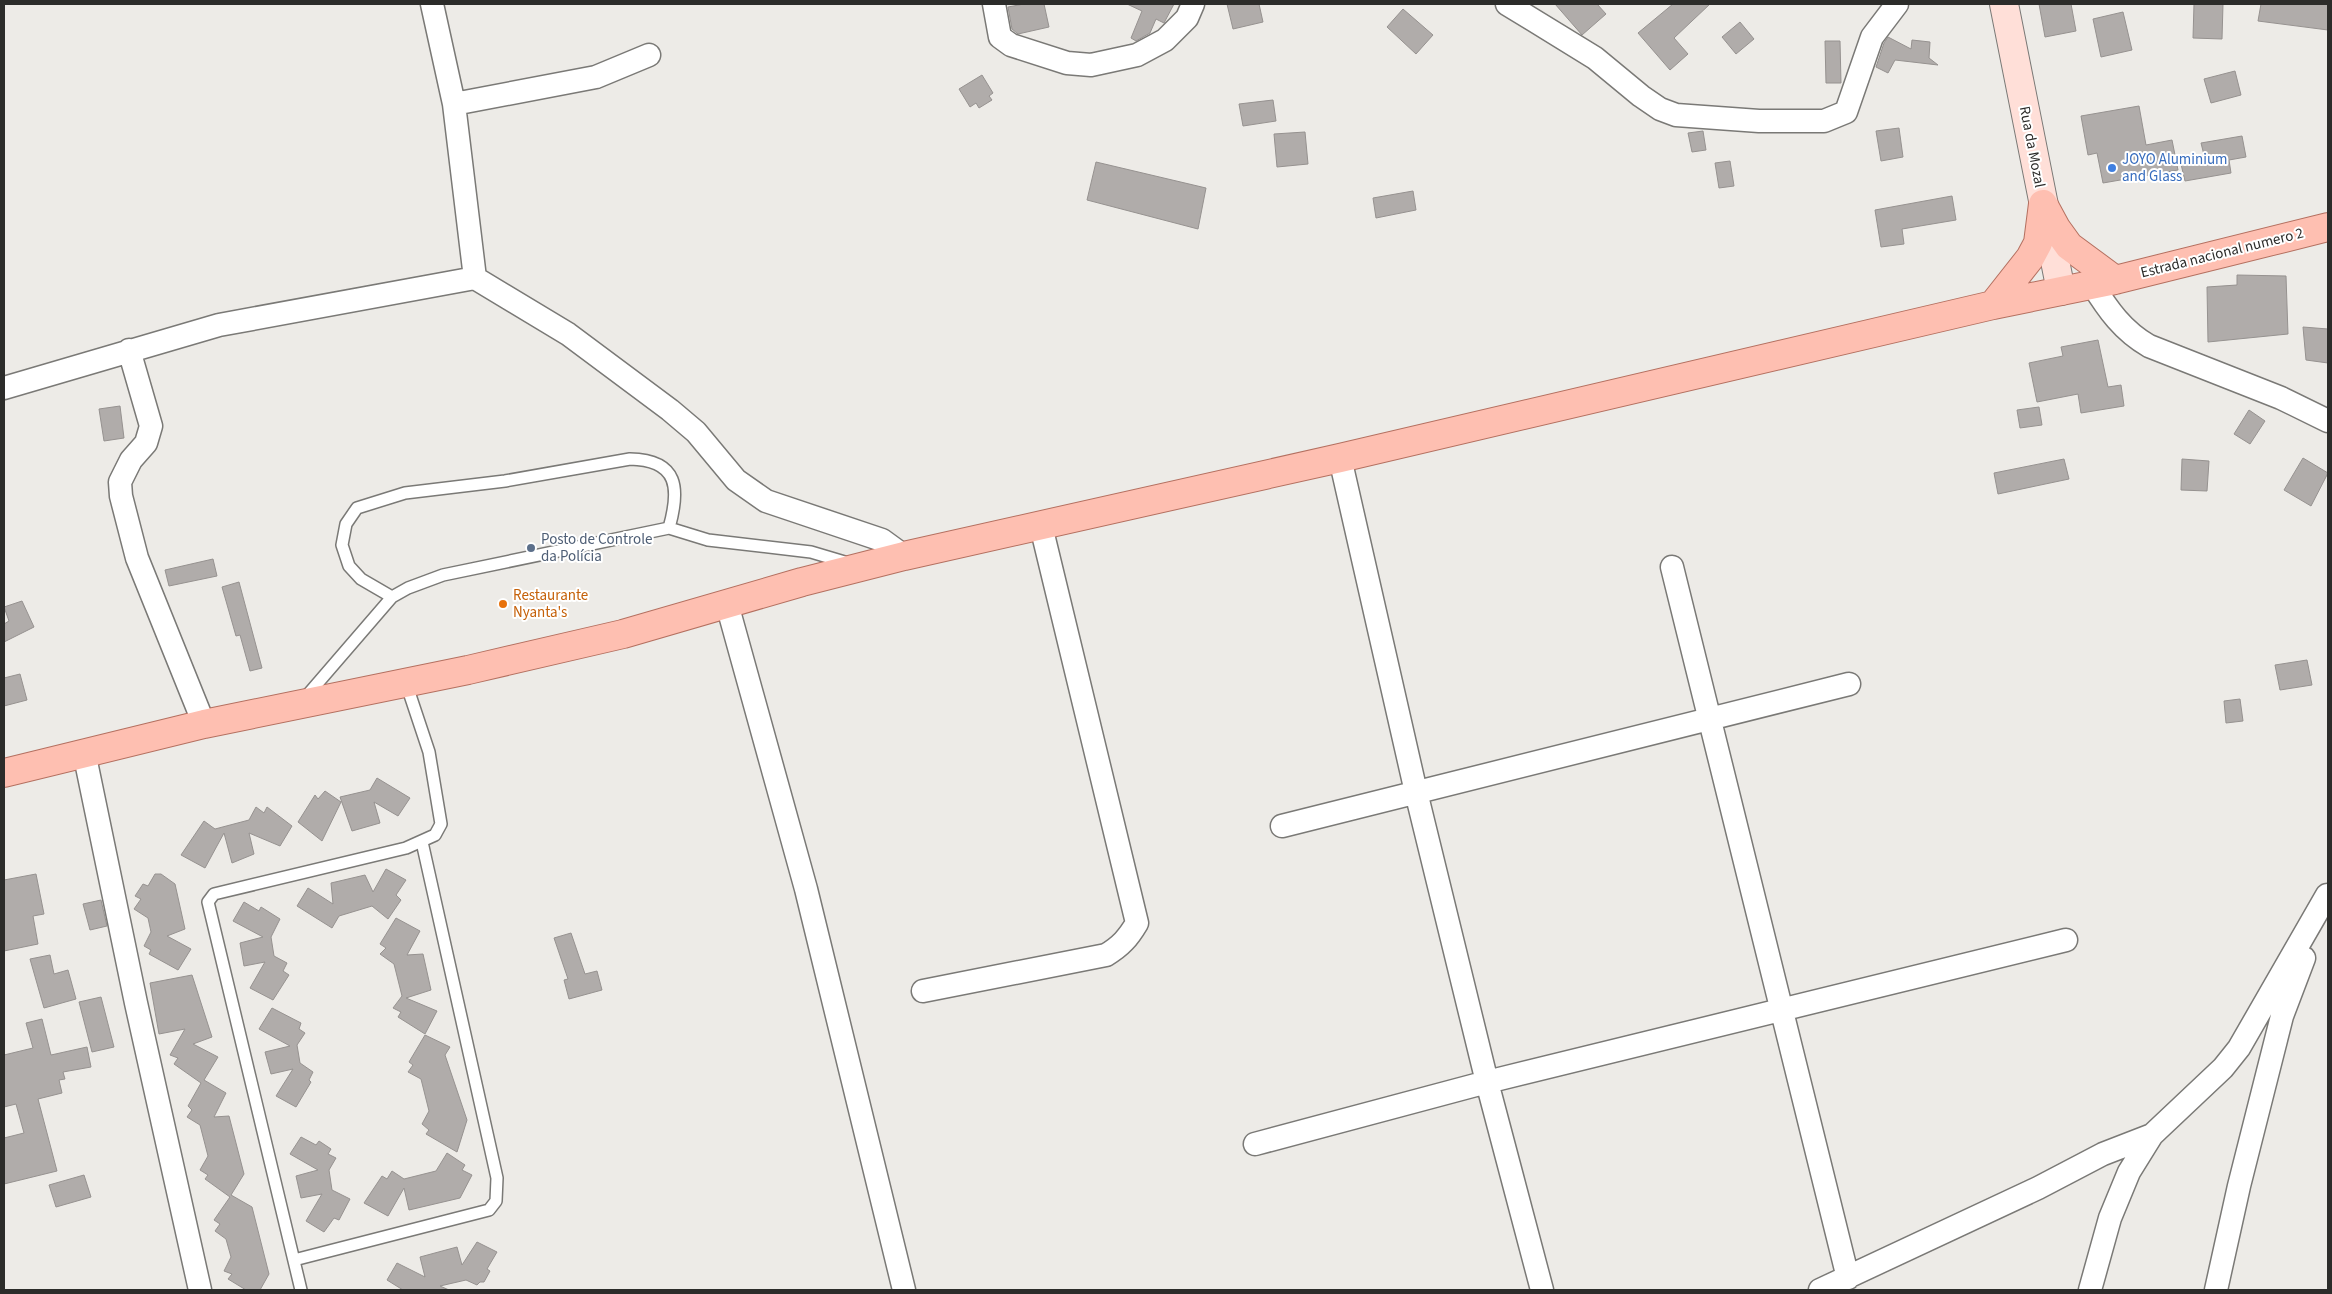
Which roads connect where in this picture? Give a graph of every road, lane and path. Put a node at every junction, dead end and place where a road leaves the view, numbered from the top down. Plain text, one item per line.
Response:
1 (432, 4) edge
2 (994, 4) edge
3 (1193, 4) edge
4 (1507, 4) edge
5 (1897, 4) edge
6 (2004, 4) edge
7 (649, 55) dead end
8 (454, 104) junction
9 (2044, 204) junction
10 (2328, 227) edge
11 (476, 278) junction
12 (2104, 282) junction
13 (2061, 291) junction
14 (1993, 305) junction
15 (129, 350) junction
16 (4, 388) edge
17 (2328, 421) edge
18 (1340, 458) junction
19 (1041, 526) junction
20 (669, 528) junction
21 (904, 556) junction
22 (1672, 567) dead end
23 (863, 568) junction
24 (392, 598) junction
25 (727, 604) junction
26 (406, 683) junction
27 (1848, 684) dead end
28 (300, 704) junction
29 (1709, 719) junction
30 (204, 724) junction
31 (84, 752) junction
32 (4, 773) edge
33 (1416, 792) junction
34 (1282, 826) dead end
35 (422, 842) junction
36 (2328, 894) edge
37 (2066, 940) dead end
38 (923, 991) dead end
39 (1783, 1009) junction
40 (1487, 1082) junction
41 (2152, 1135) junction
42 (1255, 1144) dead end
43 (294, 1260) junction
44 (1848, 1278) junction
45 (200, 1290) edge
46 (301, 1290) edge
47 (904, 1290) edge
48 (1542, 1290) edge
49 (1820, 1290) edge
50 (2090, 1290) edge
51 (2216, 1290) edge

1 - 8 street
2 - 3 street
4 - 5 street
6 - 9 main road, Rua da Mozal
7 - 8 street
8 - 11 street
9 - 12 main road
9 - 13 main road, Rua da Mozal
9 - 14 main road
10 - 12 main road, Estrada nacional numero 2
11 - 15 street
11 - 21 street
12 - 13 main road, Estrada nacional numero 2
12 - 17 street
13 - 14 main road, Estrada nacional numero 2
14 - 18 main road, Estrada nacional numero 2
15 - 16 street
15 - 30 street
18 - 19 main road, Estrada nacional numero 2
18 - 33 street
19 - 21 main road, Estrada nacional numero 2
19 - 38 street
20 - 23 lane
20 - 24 lane
20 - 24 lane
21 - 23 main road, Estrada nacional numero 2
22 - 29 street
23 - 25 main road, Estrada nacional numero 2
24 - 28 lane
25 - 26 main road, Estrada nacional numero 2
25 - 47 street
26 - 28 main road, Estrada nacional numero 2
26 - 35 lane
27 - 29 street
28 - 30 main road, Estrada nacional numero 2
29 - 33 street
29 - 39 street
30 - 31 main road, Estrada nacional numero 2
31 - 32 main road, Estrada nacional numero 2
31 - 45 street
33 - 34 street
33 - 40 street
35 - 43 lane
35 - 43 lane
36 - 41 street
36 - 51 street
37 - 39 street
39 - 40 street
39 - 44 street
40 - 42 street
40 - 48 street
41 - 44 street
41 - 50 street
43 - 46 lane
44 - 49 street

